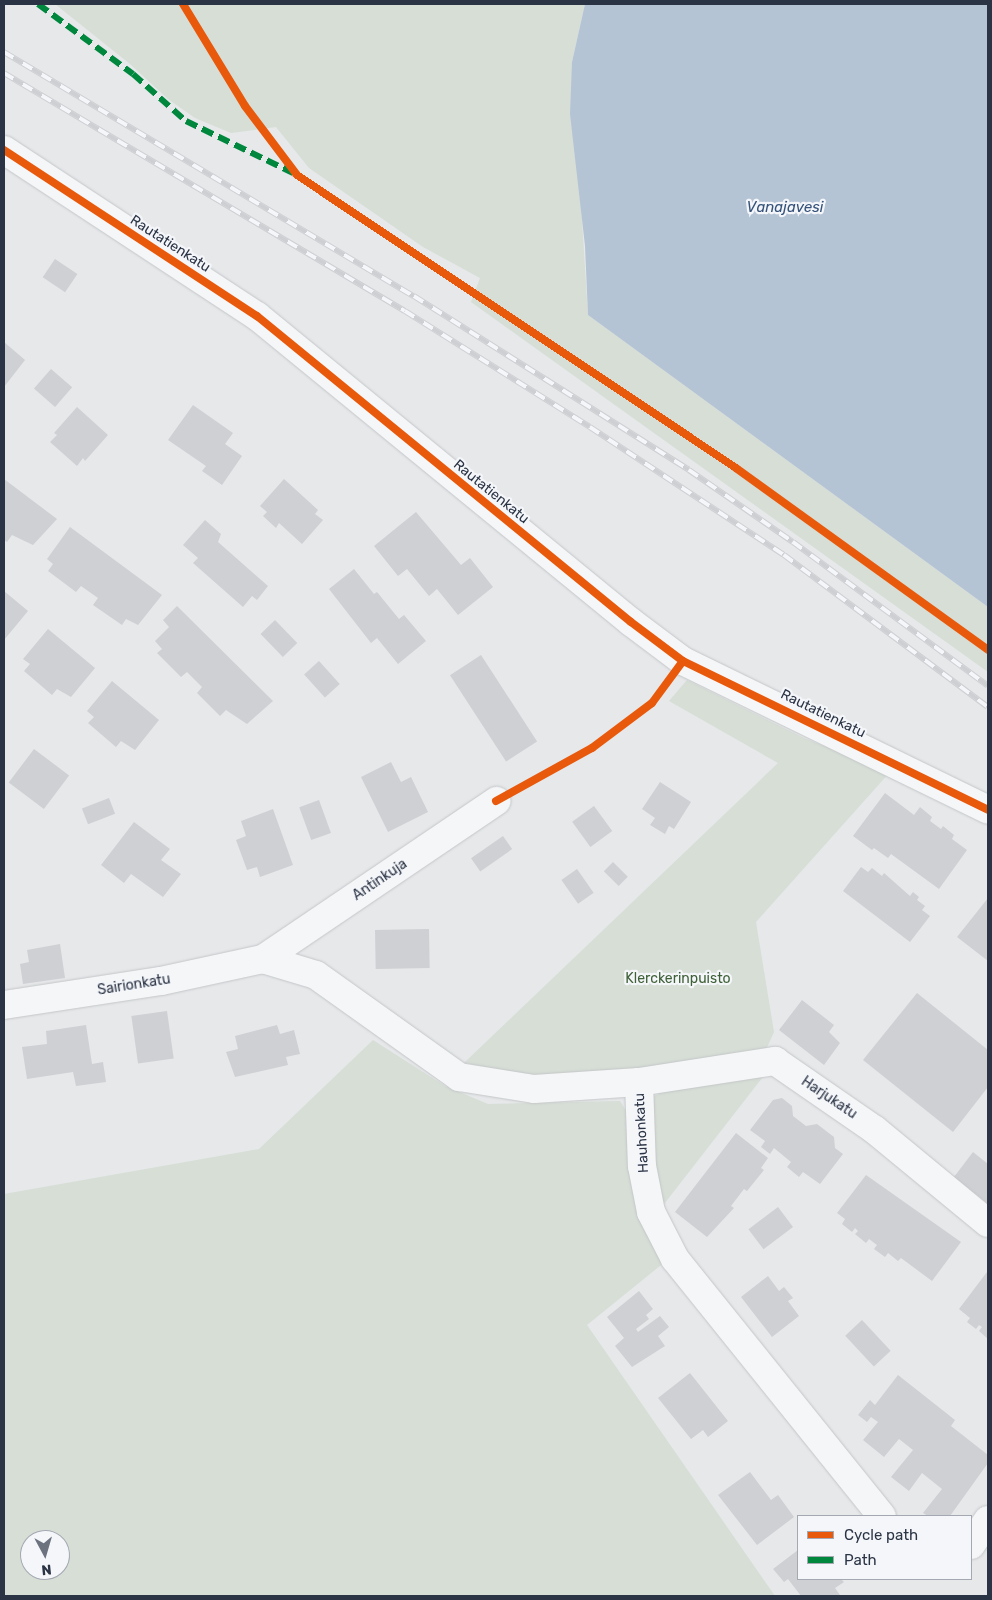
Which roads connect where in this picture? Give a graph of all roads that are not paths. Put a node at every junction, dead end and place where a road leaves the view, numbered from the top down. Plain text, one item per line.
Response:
1 (4, 150) edge
2 (496, 801) dead end
3 (988, 810) edge
4 (263, 959) junction
5 (4, 1005) edge
6 (639, 1082) junction
7 (988, 1223) edge
8 (881, 1515) edge
9 (988, 1520) edge
10 (972, 1543) edge

1 - 3 street, Rautatienkatu
2 - 4 street, Antinkuja
4 - 5 street, Sairionkatu
4 - 6 street, Hauhonkatu
6 - 7 street, Harjukatu
6 - 8 street, Hauhonkatu
9 - 10 street

